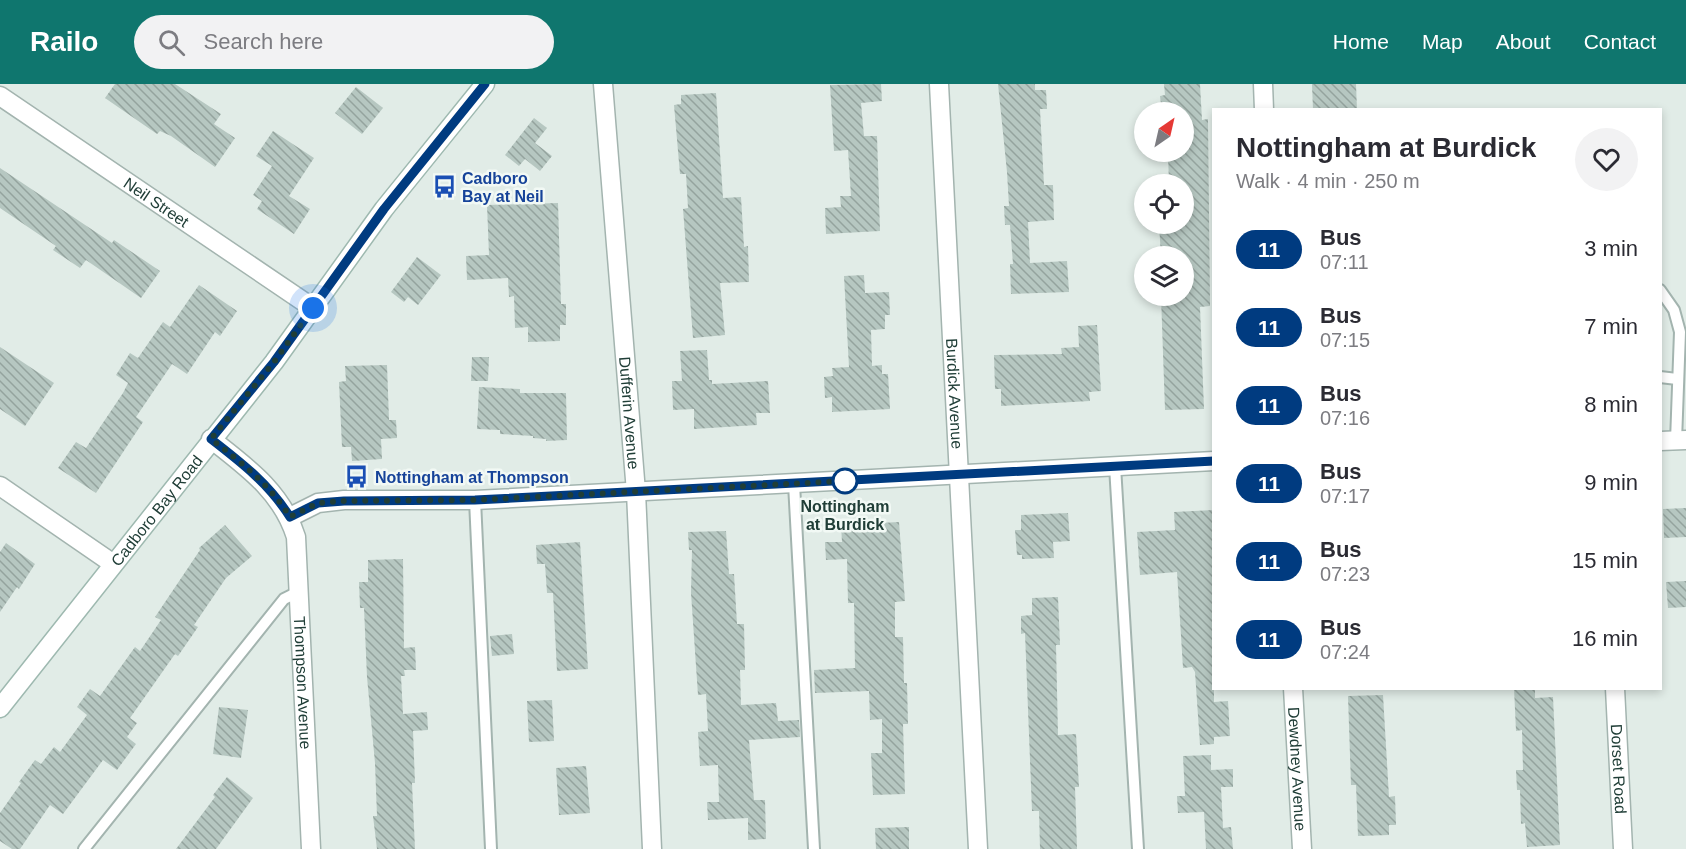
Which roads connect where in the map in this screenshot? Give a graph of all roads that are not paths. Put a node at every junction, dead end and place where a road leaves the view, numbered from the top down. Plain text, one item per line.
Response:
1 (485, 84) edge
2 (603, 84) edge
3 (939, 84) edge
4 (1263, 84) edge
5 (0, 96) edge
6 (1264, 108) edge
7 (1662, 293) edge
8 (313, 308) junction
9 (1662, 377) edge
10 (1677, 379) junction
11 (211, 439) junction
12 (1674, 441) edge
13 (1212, 461) edge
14 (1115, 466) junction
15 (959, 475) junction
16 (794, 484) junction
17 (0, 486) edge
18 (636, 492) junction
19 (475, 500) junction
20 (290, 517) junction
21 (112, 562) junction
22 (300, 591) junction
23 (1293, 690) edge
24 (1615, 690) edge
25 (0, 708) edge
26 (84, 849) edge
27 (311, 849) edge
28 (491, 849) edge
29 (652, 849) edge
30 (814, 849) edge
31 (978, 849) edge
32 (1138, 849) edge
33 (1302, 849) edge
34 (1623, 849) edge

1 - 8 street, Cadboro Bay Road
2 - 18 street, Dufferin Avenue
3 - 15 street, Burdick Avenue
4 - 6 street
5 - 8 street, Neil Street
7 - 10 lane
8 - 11 street, Cadboro Bay Road
9 - 10 lane
10 - 12 lane
11 - 20 street
11 - 21 street, Cadboro Bay Road
13 - 14 street
14 - 15 street
14 - 32 lane
15 - 16 street
15 - 31 street, Burdick Avenue
16 - 18 street
16 - 30 lane
17 - 21 street
18 - 19 street
18 - 29 street, Dufferin Avenue
19 - 20 street
19 - 28 lane
20 - 22 street, Thompson Avenue
21 - 25 street, Cadboro Bay Road
22 - 26 lane
22 - 27 street, Thompson Avenue
23 - 33 street, Dewdney Avenue
24 - 34 street, Dorset Road

